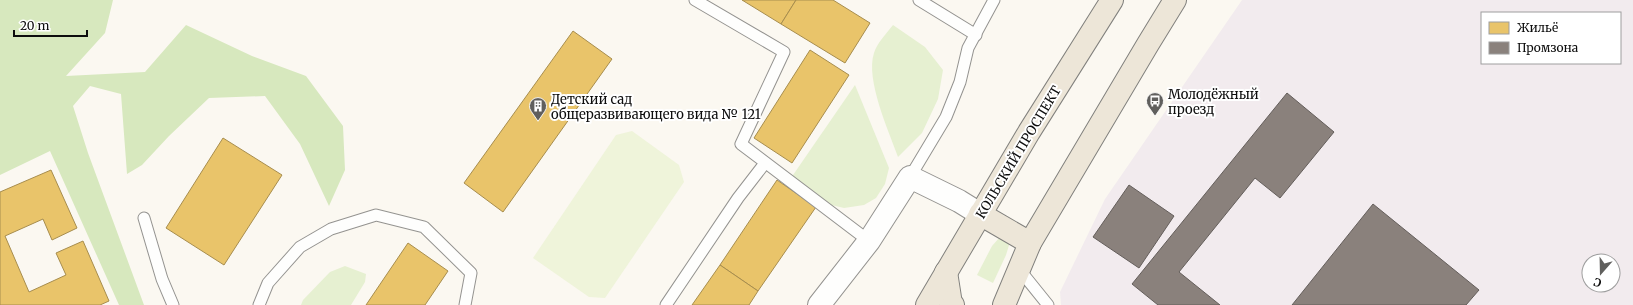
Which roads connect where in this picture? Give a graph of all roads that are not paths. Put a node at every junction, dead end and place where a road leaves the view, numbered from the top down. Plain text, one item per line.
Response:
1 (695, 0) edge
2 (919, 0) edge
3 (994, 0) edge
4 (1112, 0) edge
5 (1175, 0) edge
6 (976, 35) junction
7 (765, 163) junction
8 (910, 177) junction
9 (980, 214) junction
10 (144, 218) dead end
11 (869, 241) junction
12 (1030, 243) junction
13 (1019, 269) junction
14 (946, 272) junction
15 (930, 299) edge
16 (173, 305) edge
17 (259, 305) edge
18 (465, 305) edge
19 (666, 305) edge
20 (819, 305) edge
21 (952, 305) edge
22 (1004, 305) edge
23 (1048, 305) edge

1 - 7 lane
2 - 6 lane
3 - 6 lane
4 - 9 main road, КОЛЬСКИЙ ПРОСПЕКТ
5 - 12 main road
6 - 8 lane
7 - 11 lane
7 - 19 lane
8 - 9 street
8 - 11 street
9 - 12 main road
9 - 14 main road, КОЛЬСКИЙ ПРОСПЕКТ
10 - 16 lane
11 - 20 street
12 - 13 main road
13 - 22 main road
13 - 23 lane
14 - 15 main road, КОЛЬСКИЙ ПРОСПЕКТ
14 - 21 main road
15 - 21 lane
17 - 18 lane

